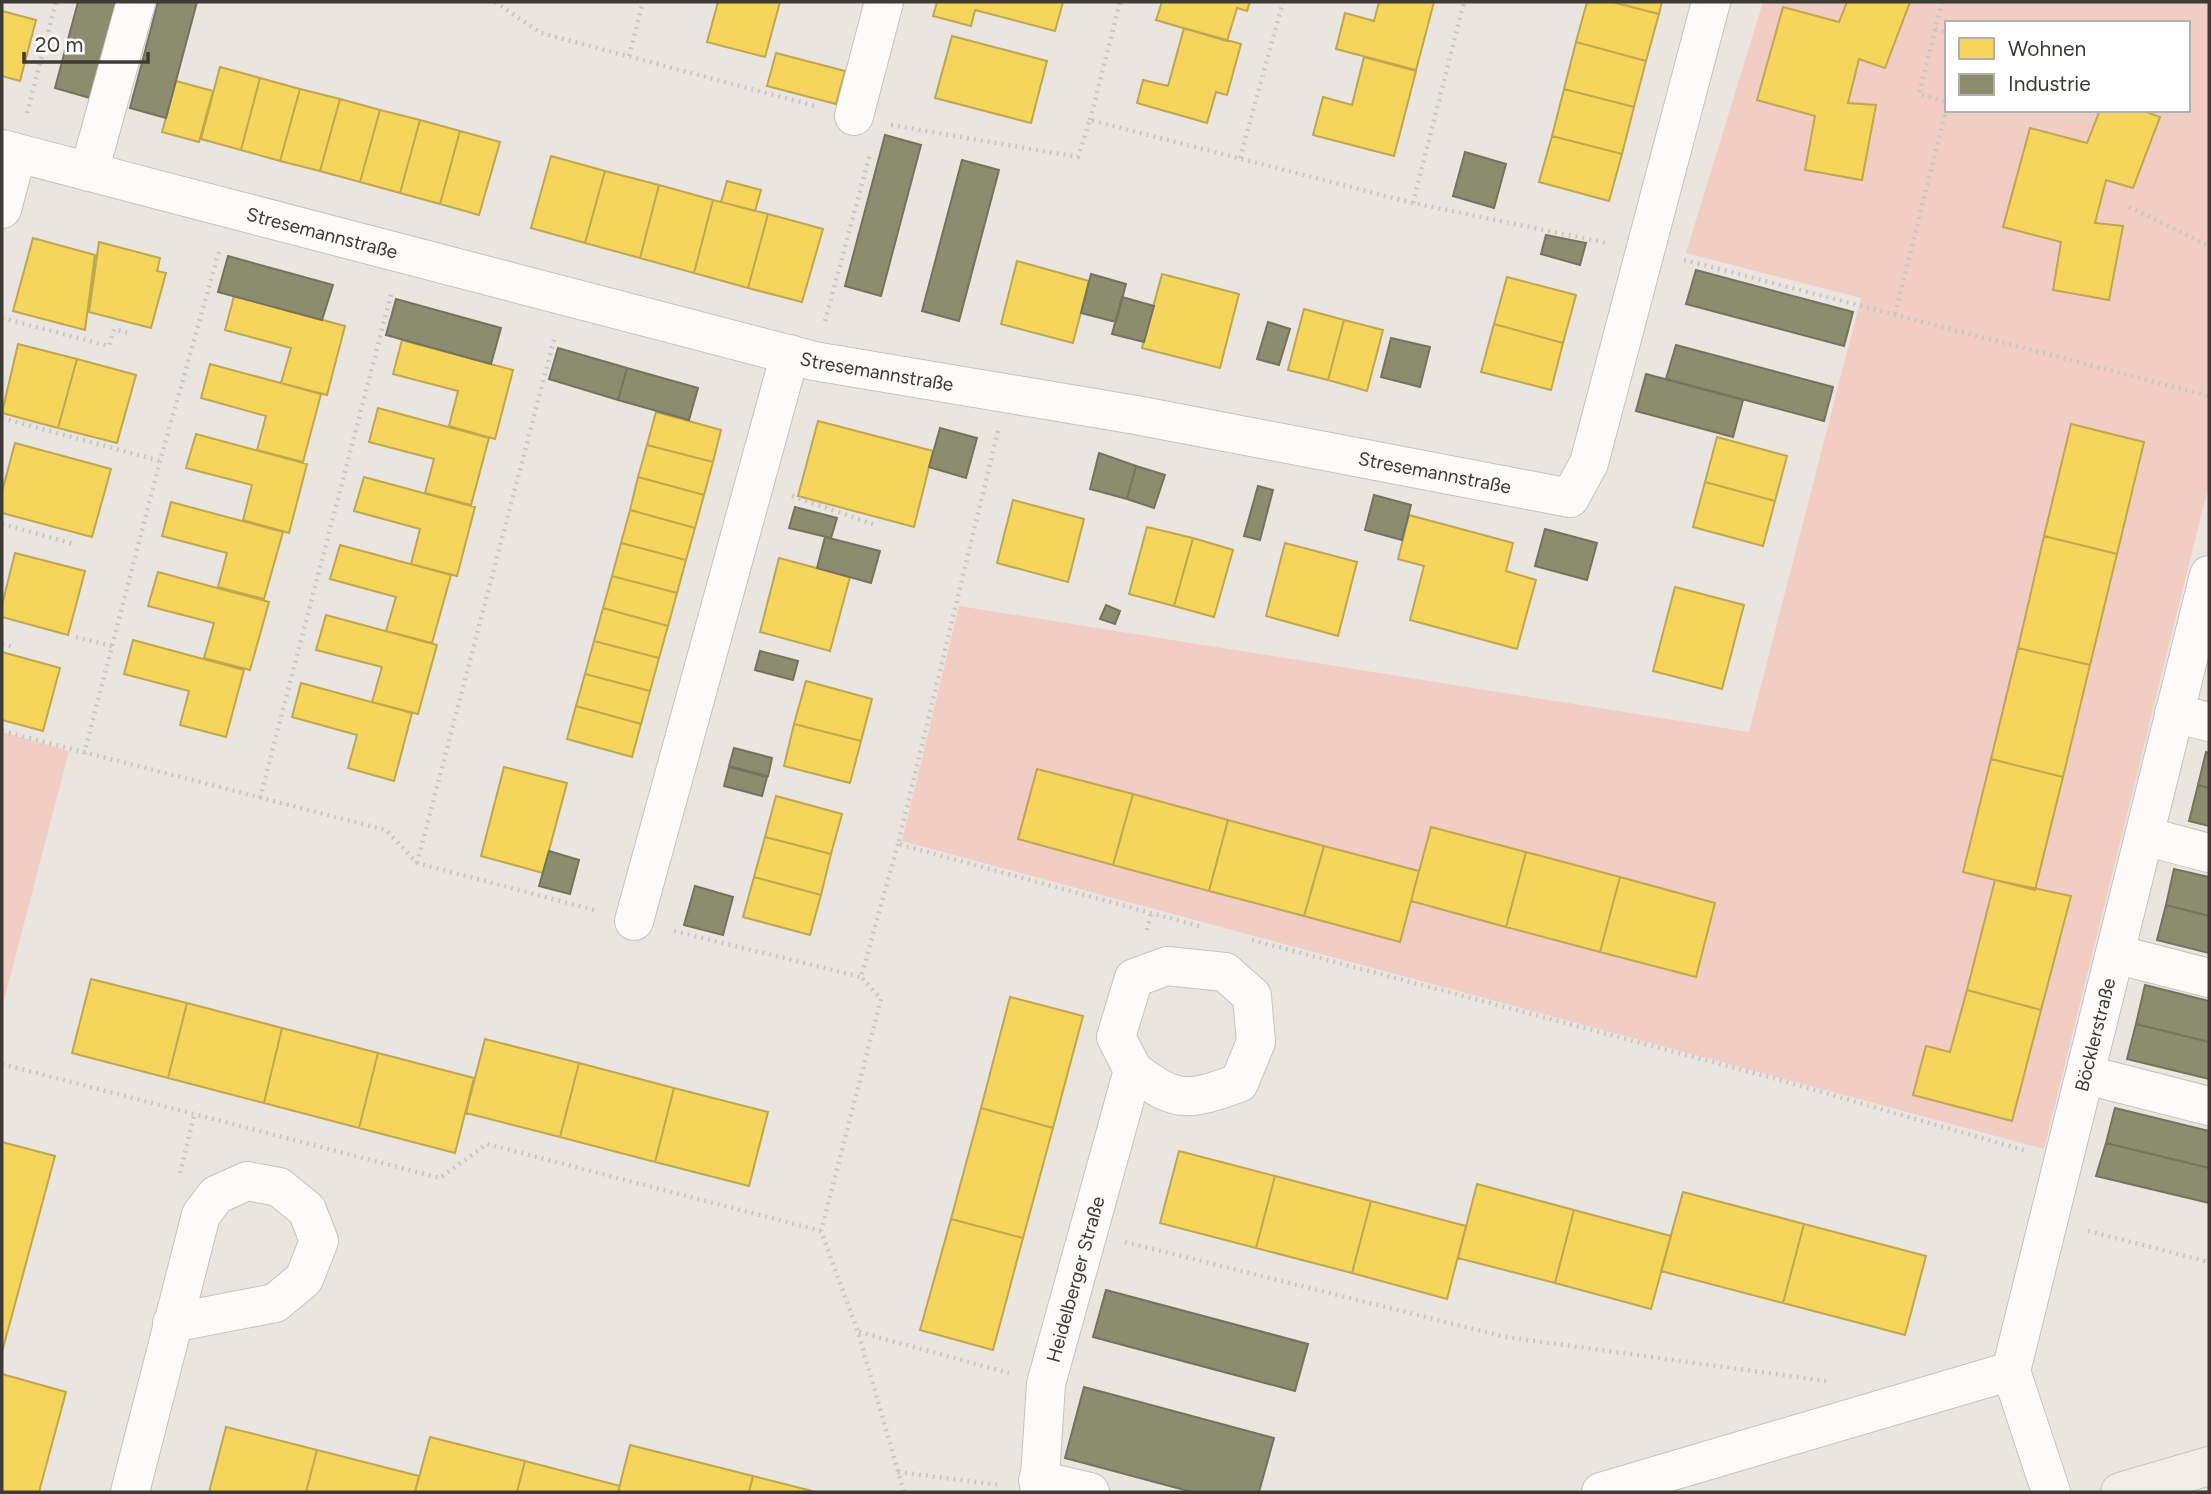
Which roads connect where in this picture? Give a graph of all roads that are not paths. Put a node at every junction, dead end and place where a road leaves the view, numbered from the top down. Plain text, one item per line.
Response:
1 (136, 2) edge
2 (884, 2) edge
3 (1711, 2) edge
4 (866, 119) road end
5 (9, 151) edge
6 (89, 172) junction
7 (2, 209) edge
8 (802, 358) junction
9 (2208, 589) edge
10 (2192, 718) edge
11 (2144, 836) junction
12 (2209, 853) edge
13 (634, 921) road end
14 (2115, 954) junction
15 (2209, 978) edge
16 (1133, 1070) dead end
17 (2087, 1075) junction
18 (2209, 1106) edge
19 (172, 1324) dead end
20 (2011, 1371) junction
21 (2209, 1466) edge
22 (1027, 1486) edge
23 (130, 1492) edge
24 (1090, 1492) edge
25 (1601, 1492) edge
26 (2051, 1492) edge
27 (2120, 1492) edge

1 - 6 street
2 - 4 street
3 - 8 street, Stresemannstraße
5 - 6 street, Stresemannstraße
5 - 7 street
6 - 8 street, Stresemannstraße
8 - 13 street, Stresemannstraße
9 - 10 street, Böcklerstraße
10 - 11 street, Böcklerstraße
11 - 12 street
11 - 14 street, Böcklerstraße
14 - 15 street
14 - 17 street, Böcklerstraße
16 - 22 street, Heidelberger Straße
17 - 18 street
17 - 20 street, Böcklerstraße
19 - 23 street
20 - 25 street
20 - 26 street
21 - 27 main road
22 - 24 street

